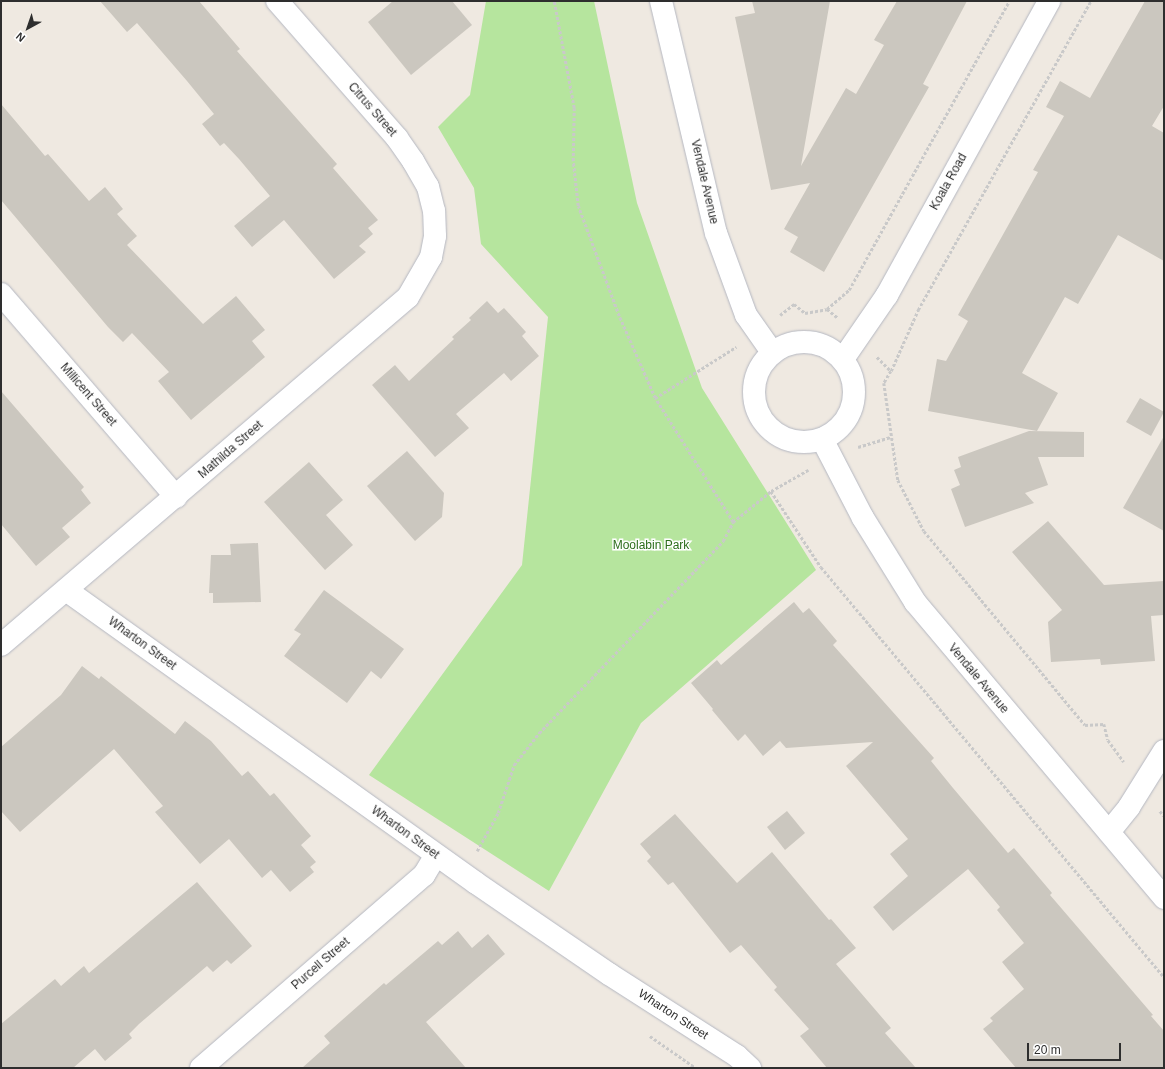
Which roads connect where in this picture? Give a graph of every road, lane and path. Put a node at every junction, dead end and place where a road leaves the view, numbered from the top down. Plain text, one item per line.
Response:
1 (277, 1) edge
2 (554, 1) edge
3 (661, 1) edge
4 (1009, 1) edge
5 (1049, 1) edge
6 (1091, 1) edge
7 (435, 236) joint
8 (1, 294) edge
9 (827, 309) junction
10 (779, 316) dead end
11 (839, 319) dead end
12 (772, 352) junction
13 (722, 357) dead end
14 (843, 359) junction
15 (879, 359) dead end
16 (891, 371) junction
17 (655, 398) junction
18 (890, 437) junction
19 (822, 439) junction
20 (870, 441) dead end
21 (797, 475) dead end
22 (771, 491) junction
23 (176, 496) junction
24 (733, 522) junction
25 (66, 590) junction
26 (1, 645) edge
27 (1108, 740) dead end
28 (1164, 751) edge
29 (1160, 811) dead end
30 (1164, 816) edge
31 (1109, 832) junction
32 (480, 846) dead end
33 (436, 855) junction
34 (1164, 898) edge
35 (1164, 977) edge
36 (644, 1031) dead end
37 (201, 1068) edge
38 (696, 1068) edge
39 (750, 1068) edge

1 - 7 street, Citrus Street
2 - 17 path
3 - 12 street, Vendale Avenue
4 - 9 path
5 - 14 street, Koala Road
6 - 16 path
7 - 23 street, Mathilda Street
8 - 23 street, Millicent Street
9 - 10 path
9 - 11 path
12 - 14 street
12 - 19 street
13 - 17 path
14 - 19 street
15 - 16 path
16 - 18 path
17 - 24 path
18 - 20 path
18 - 27 path
19 - 31 street, Vendale Avenue
21 - 22 path
22 - 24 path
22 - 35 path
23 - 25 street, Mathilda Street
24 - 32 path
25 - 26 street, Mathilda Street
25 - 33 street, Wharton Street
28 - 31 street
29 - 30 path
31 - 34 street, Vendale Avenue
33 - 37 street, Purcell Street
33 - 39 street, Wharton Street
36 - 38 path

